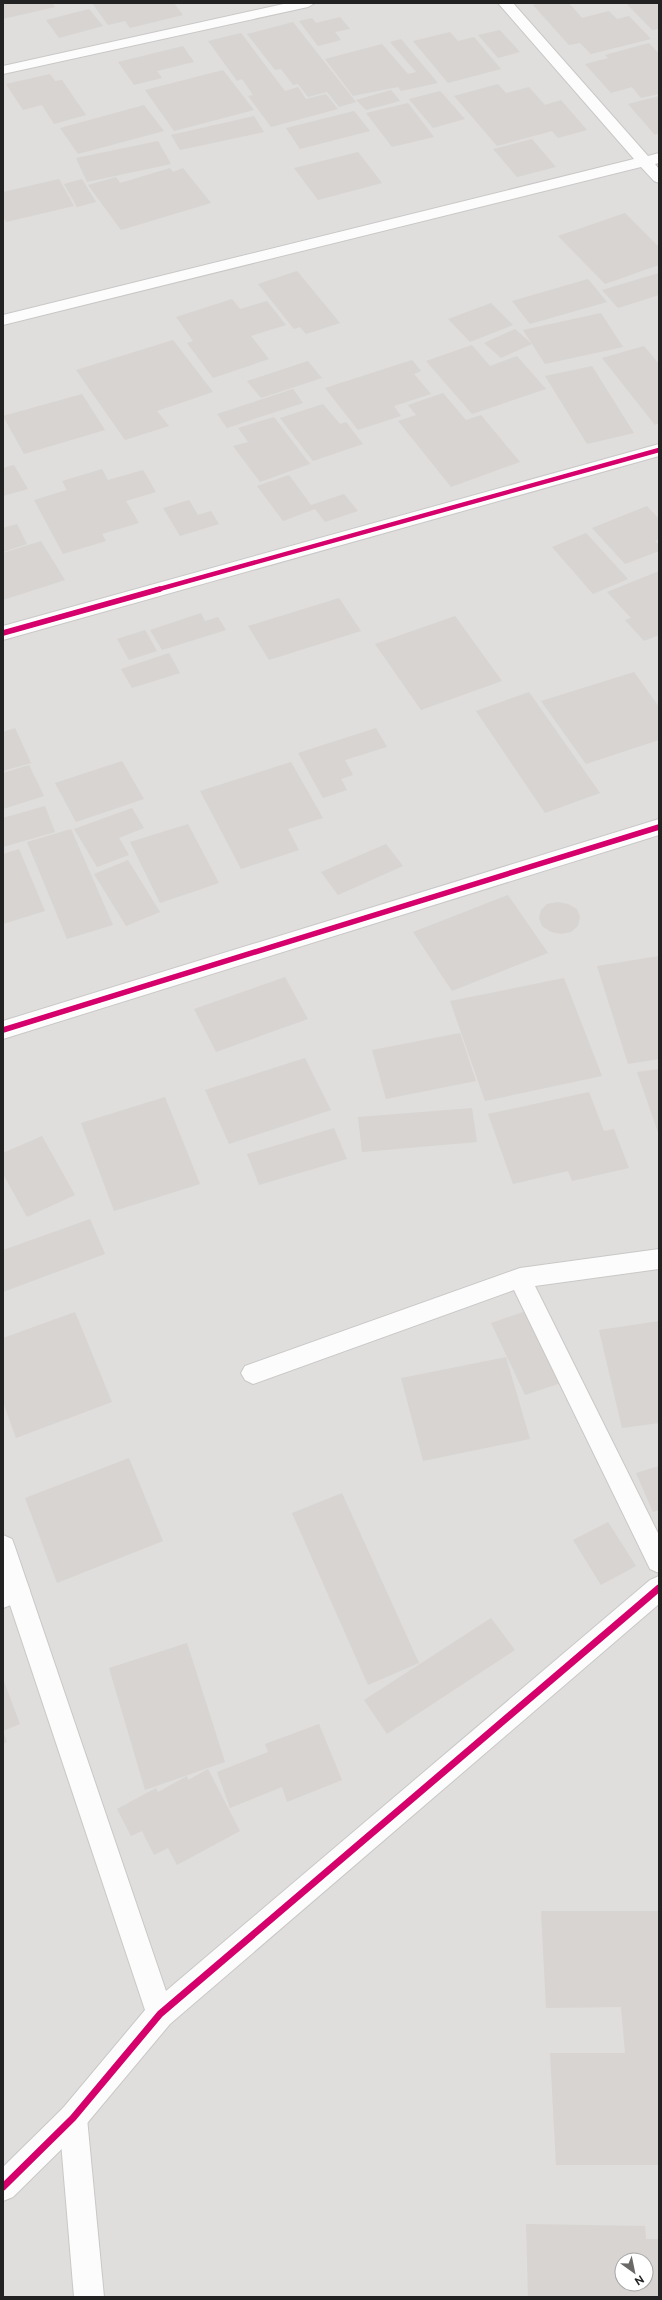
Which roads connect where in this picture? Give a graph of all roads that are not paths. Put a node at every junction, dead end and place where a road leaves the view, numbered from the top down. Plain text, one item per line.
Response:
1 (308, 3) edge
2 (505, 3) edge
3 (3, 70) edge
4 (652, 160) edge
5 (659, 178) edge
6 (3, 320) edge
7 (659, 450) edge
8 (3, 633) edge
9 (659, 827) edge
10 (3, 1030) edge
11 (659, 1259) edge
12 (520, 1278) junction
13 (253, 1373) dead end
14 (3, 1547) edge
15 (659, 1561) edge
16 (659, 1588) edge
17 (11, 1594) edge
18 (160, 2014) junction
19 (73, 2118) junction
20 (3, 2187) edge
21 (89, 2297) edge

1 - 3 street
2 - 4 street
4 - 5 street
4 - 6 street
7 - 8 street
9 - 10 street
11 - 12 street
12 - 13 street
12 - 15 street
14 - 17 street
16 - 18 street
17 - 18 street
18 - 19 street
19 - 20 street
19 - 21 street

